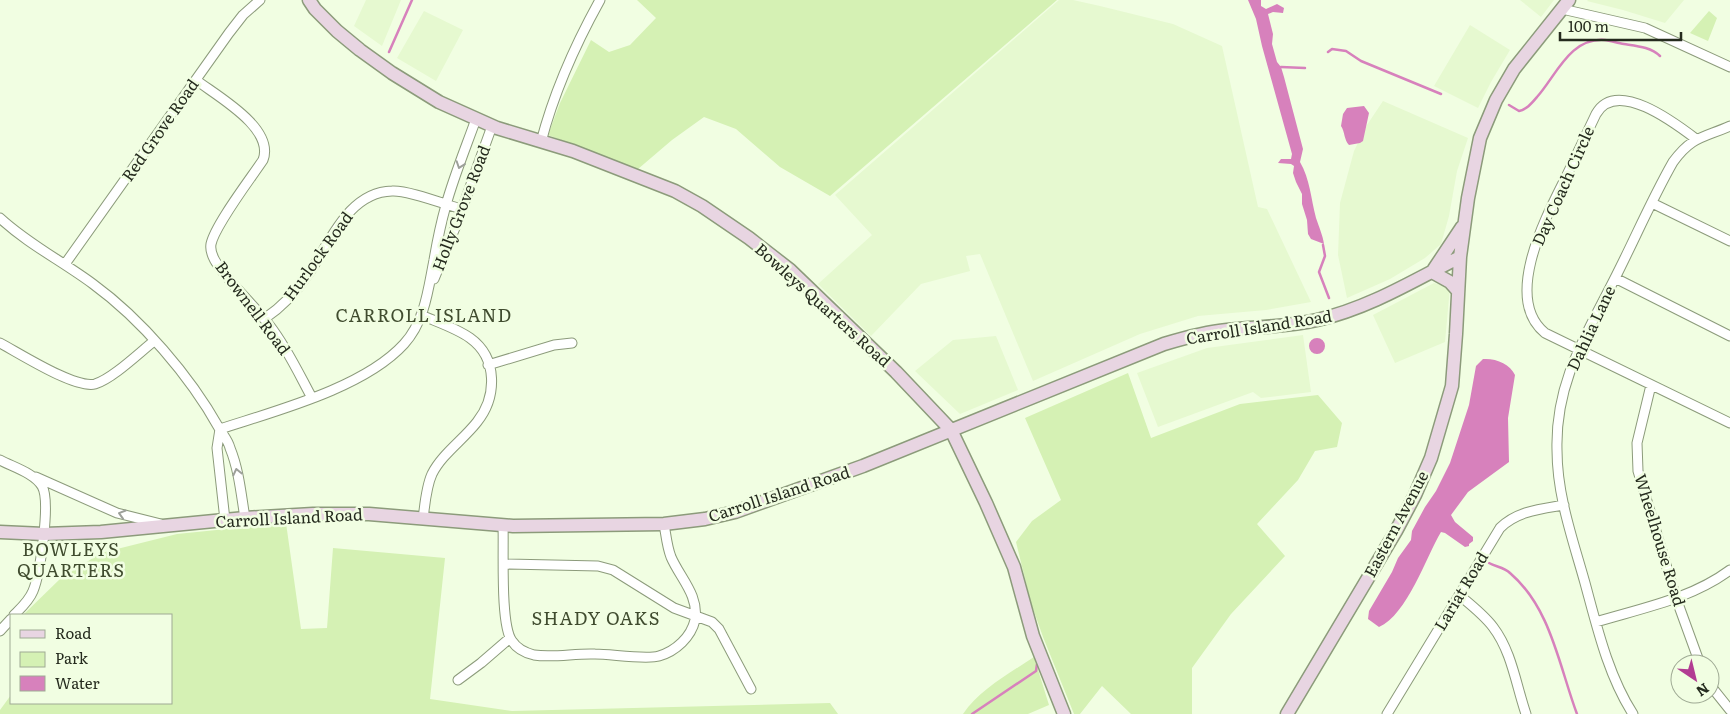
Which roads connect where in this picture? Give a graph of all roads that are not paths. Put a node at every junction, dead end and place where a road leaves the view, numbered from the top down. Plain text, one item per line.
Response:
1 (260, 0) edge
2 (309, 0) edge
3 (600, 0) edge
4 (1566, 4) edge
5 (1730, 67) edge
6 (196, 80) junction
7 (476, 119) junction
8 (492, 126) junction
9 (1727, 128) edge
10 (1730, 137) edge
11 (1696, 139) junction
12 (541, 142) junction
13 (1652, 203) junction
14 (446, 204) junction
15 (461, 209) junction
16 (0, 218) edge
17 (1464, 225) junction
18 (1730, 241) edge
19 (1460, 258) junction
20 (64, 264) junction
21 (1432, 272) junction
22 (1615, 278) junction
23 (429, 290) junction
24 (1458, 291) junction
25 (422, 315) junction
26 (264, 319) junction
27 (1730, 336) edge
28 (154, 341) junction
29 (0, 343) edge
30 (572, 343) dead end
31 (1578, 349) junction
32 (488, 365) junction
33 (1651, 386) junction
34 (312, 398) junction
35 (1730, 423) edge
36 (220, 429) junction
37 (951, 430) junction
38 (0, 460) edge
39 (19, 470) junction
40 (1564, 505) junction
41 (245, 518) junction
42 (423, 519) junction
43 (225, 520) junction
44 (664, 524) junction
45 (503, 525) junction
46 (169, 526) junction
47 (0, 532) edge
48 (44, 534) junction
49 (504, 564) junction
50 (1730, 570) edge
51 (1459, 596) junction
52 (1676, 598) junction
53 (15, 614) edge
54 (695, 617) junction
55 (10, 620) edge
56 (1596, 622) junction
57 (0, 631) edge
58 (510, 638) junction
59 (1696, 654) edge
60 (458, 680) dead end
61 (751, 689) dead end
62 (1524, 713) edge
63 (1064, 714) edge
64 (1287, 714) edge
65 (1387, 714) edge
66 (1633, 714) edge

1 - 6 street, Red Grove Road
2 - 7 street, Bowleys Quarters Road
3 - 12 street
4 - 5 street
4 - 17 street, Eastern Avenue
6 - 20 street, Red Grove Road
6 - 26 street, Brownell Road
7 - 8 street, Bowleys Quarters Road
7 -> 14 street, Holly Grove Road
8 - 12 street, Bowleys Quarters Road
8 - 15 street, Holly Grove Road
9 - 10 street
9 - 11 street, Dahlia Lane
11 - 13 street, Dahlia Lane
11 - 31 street, Day Coach Circle
12 - 37 street, Bowleys Quarters Road
13 - 18 street
13 - 22 street, Dahlia Lane
14 - 15 street, Hurlock Road
14 - 23 street, Holly Grove Road
14 - 26 street, Hurlock Road
15 - 23 street, Holly Grove Road
16 - 20 street
17 - 19 street, Eastern Avenue
17 - 21 street
19 - 21 street, Carroll Island Road
19 - 24 street, Eastern Avenue
20 - 28 street
21 - 24 street
21 - 37 street, Carroll Island Road
22 - 27 street
22 - 31 street, Dahlia Lane
23 - 25 street, Holly Grove Road
24 - 64 street, Eastern Avenue
25 - 32 street
25 - 34 street, Holly Grove Road
26 - 34 street, Brownell Road
28 - 29 street
28 - 36 street
30 - 32 street
31 - 33 street, Day Coach Circle
31 - 40 street, Dahlia Lane
32 - 42 street
33 - 35 street, Day Coach Circle
33 - 52 street, Wheelhouse Road
34 - 36 street, Holly Grove Road
41 -> 36 street
36 - 43 street
37 - 44 street, Carroll Island Road
37 - 63 street, Bowleys Quarters Road
38 - 39 street
46 -> 39 street
39 - 48 street
40 - 51 street, Lariat Road
40 - 56 street, Dahlia Lane
41 - 42 street, Carroll Island Road
41 - 43 street, Carroll Island Road
42 - 45 street, Carroll Island Road
43 - 46 street, Carroll Island Road
44 - 45 street, Carroll Island Road
44 - 54 street
45 - 49 street
46 - 48 street, Carroll Island Road
47 - 48 street, Carroll Island Road
48 - 53 street
49 - 54 street
49 - 58 street
50 - 52 street
51 - 62 street
51 - 65 street, Lariat Road
52 - 56 street
52 - 59 street, Wheelhouse Road
54 - 58 street
54 - 61 street
55 - 57 street
56 - 66 street, Dahlia Lane
58 - 60 street

